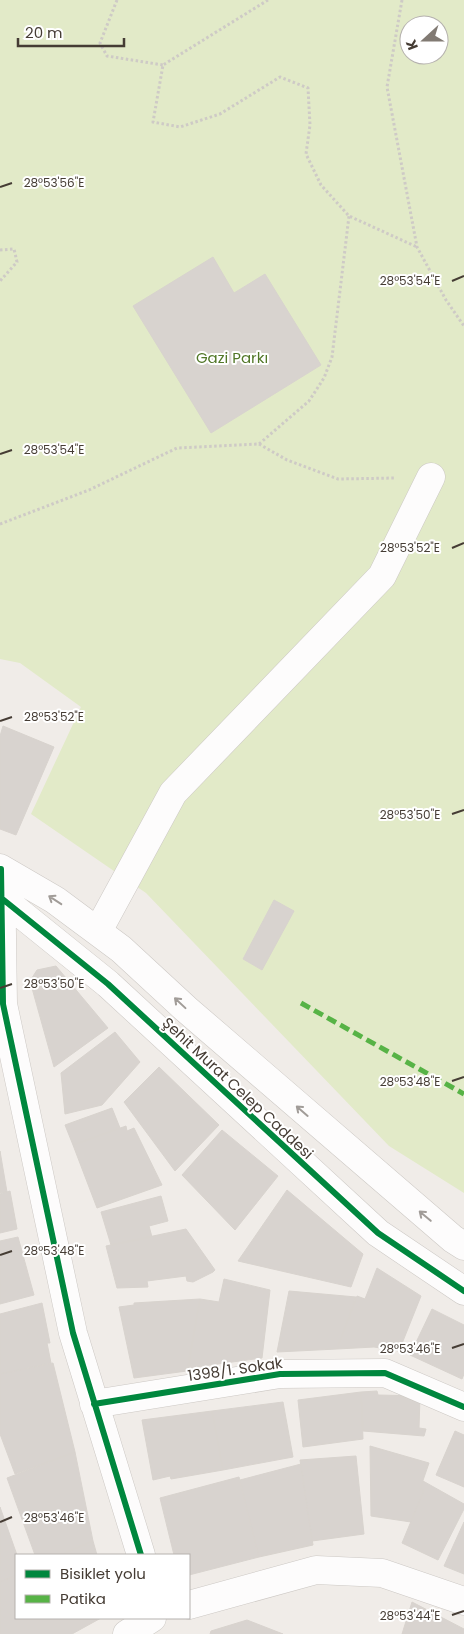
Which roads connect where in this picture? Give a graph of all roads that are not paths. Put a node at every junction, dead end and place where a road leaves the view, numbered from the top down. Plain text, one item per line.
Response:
1 (431, 477) road end
2 (0, 869) edge
3 (1, 897) edge
4 (98, 931) junction
5 (1, 1004) edge
6 (464, 1246) edge
7 (464, 1291) edge
8 (94, 1404) junction
9 (464, 1407) edge
10 (140, 1554) edge
11 (464, 1600) edge
12 (190, 1605) edge
13 (150, 1619) edge
14 (160, 1619) edge
15 (127, 1634) edge
16 (165, 1634) edge

1 - 4 street
2 - 3 street
4 -> 2 street, Şehit Murat Celep Caddesi
3 - 5 street
3 - 7 street, Şehit Murat Celep Caddesi
6 -> 4 street, Şehit Murat Celep Caddesi
5 - 8 street
8 - 9 street, 1398/1. Sokak
8 - 10 street
11 - 12 street
13 - 15 street
14 - 16 street

